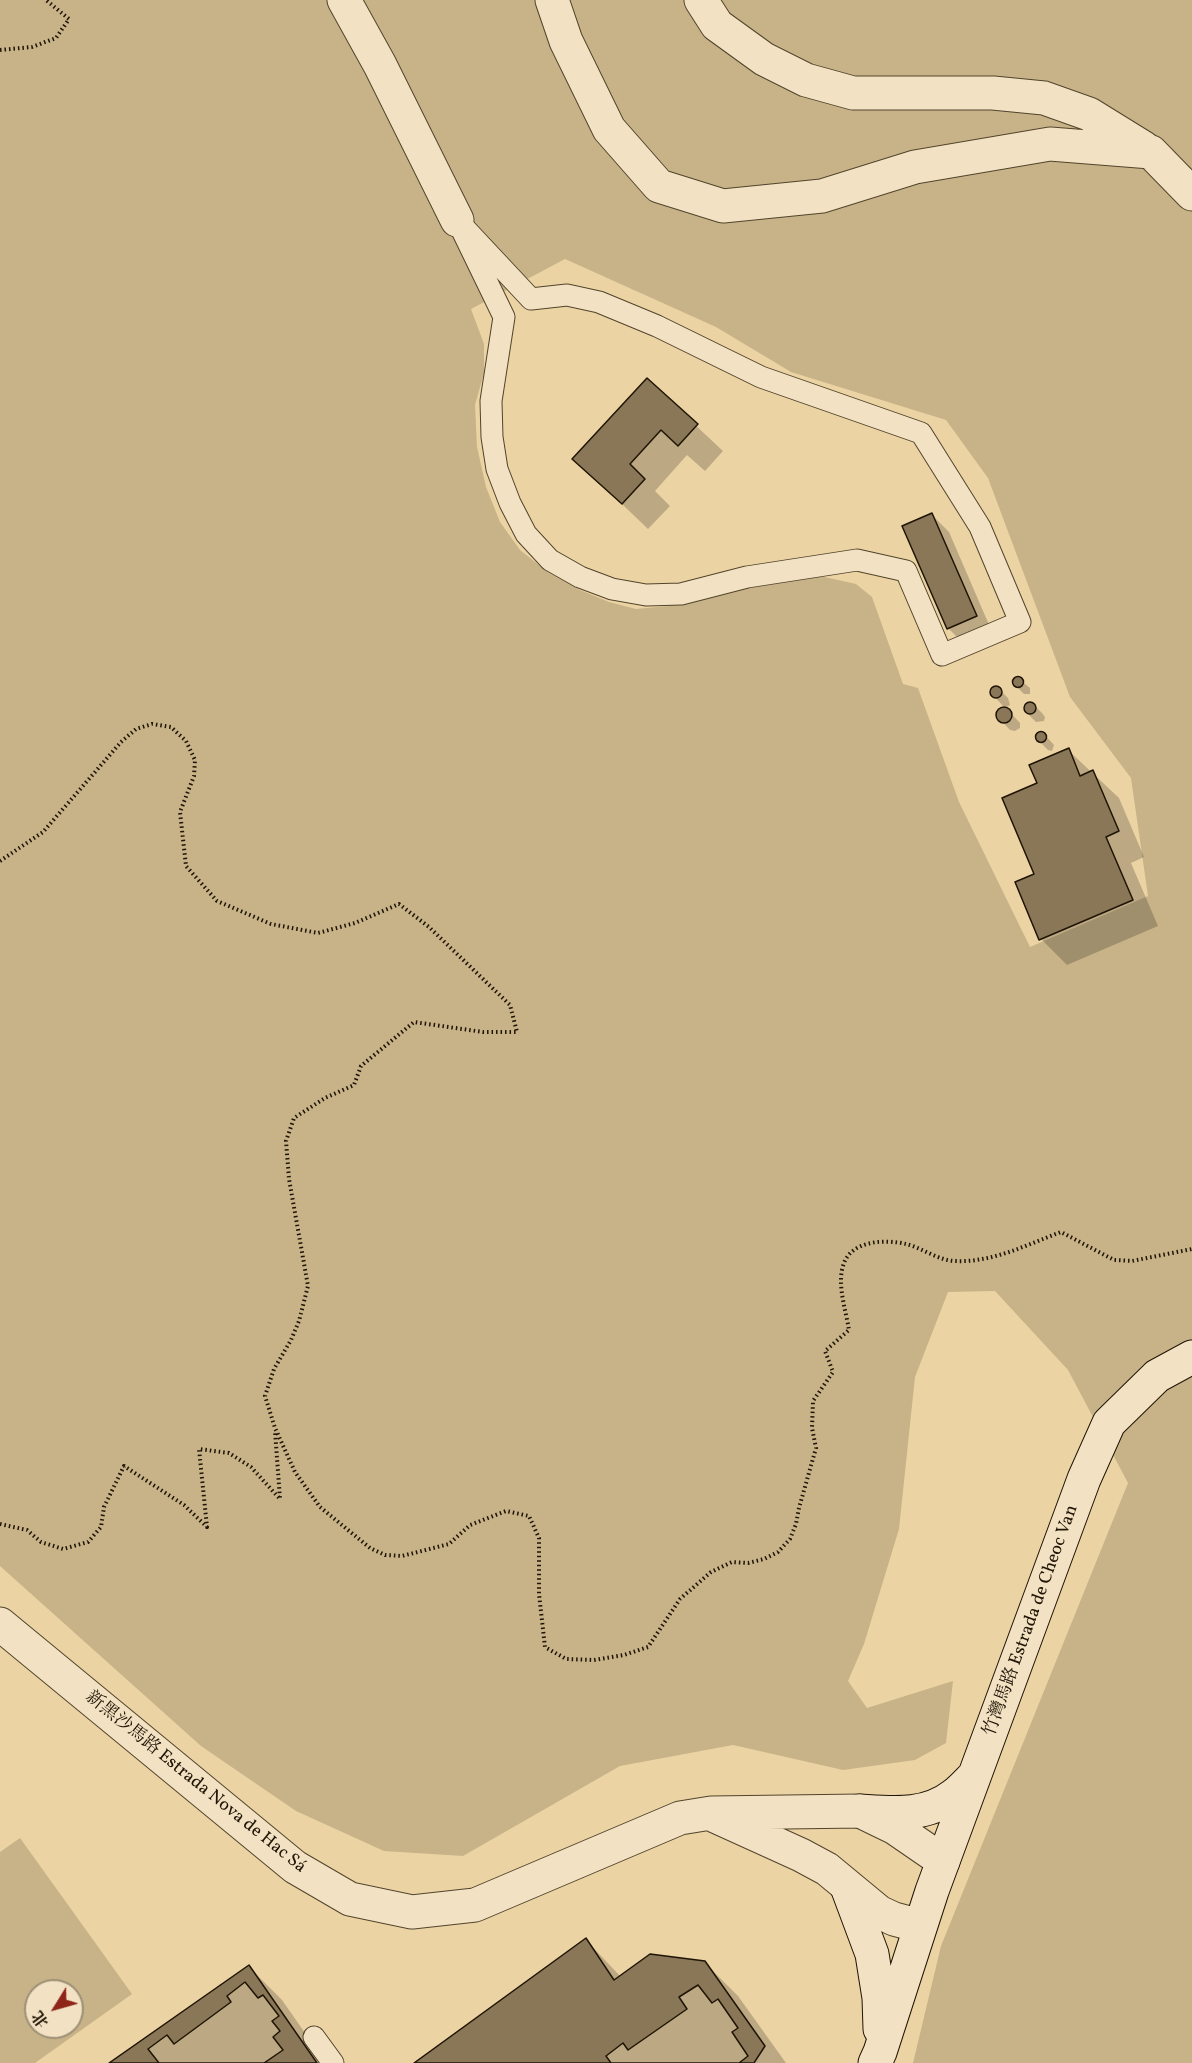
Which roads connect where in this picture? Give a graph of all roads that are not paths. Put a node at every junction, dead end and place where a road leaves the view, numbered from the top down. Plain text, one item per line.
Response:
1 (344, 0) edge
2 (552, 0) edge
3 (700, 0) edge
4 (1151, 152) junction
5 (1192, 194) edge
6 (457, 220) junction
7 (531, 299) junction
8 (504, 317) junction
9 (1192, 1357) edge
10 (2, 1628) edge
11 (974, 1776) junction
12 (860, 1811) junction
13 (711, 1813) junction
14 (943, 1861) junction
15 (847, 1887) junction
16 (921, 1921) junction
17 (314, 2037) dead end
18 (877, 2057) edge
19 (333, 2063) edge

1 - 6 street
2 - 4 street
3 - 4 street
4 - 5 street
6 - 7 lane
6 - 8 lane
7 - 8 lane
7 - 8 lane
9 - 11 street, 竹灣馬路 Estrada de Cheoc Van
10 - 13 street, 新黑沙馬路 Estrada Nova de Hac Sá
11 - 12 street
11 - 14 street, 竹灣馬路 Estrada de Cheoc Van
12 - 13 street, 新黑沙馬路 Estrada Nova de Hac Sá
12 - 14 street, 新黑沙馬路 Estrada Nova de Hac Sá
13 - 15 street
14 - 16 street, 竹灣馬路 Estrada de Cheoc Van
15 - 16 street
15 - 18 street
16 - 18 street, 竹灣馬路 Estrada de Cheoc Van
17 - 19 lane

